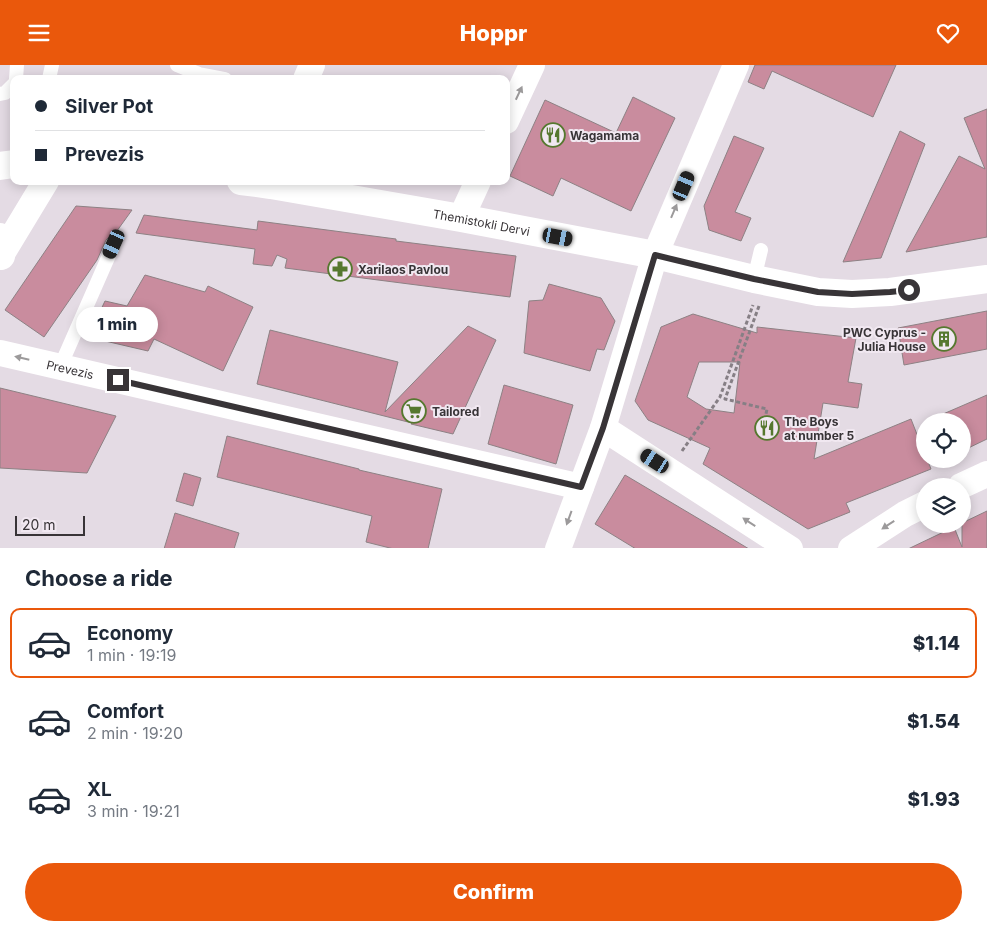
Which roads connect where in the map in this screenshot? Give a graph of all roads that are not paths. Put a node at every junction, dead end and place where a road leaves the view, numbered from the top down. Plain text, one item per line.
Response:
1 (177, 65) edge
2 (532, 65) edge
3 (736, 65) edge
4 (208, 75) edge
5 (510, 112) edge
6 (43, 185) edge
7 (283, 185) edge
8 (476, 185) edge
9 (461, 218) junction
10 (114, 244) dead end
11 (0, 250) edge
12 (761, 250) dead end
13 (655, 255) junction
14 (987, 279) edge
15 (760, 287) junction
16 (0, 353) edge
17 (60, 367) junction
18 (603, 428) junction
19 (987, 473) edge
20 (971, 481) edge
21 (581, 487) junction
22 (916, 508) edge
23 (558, 548) edge
24 (788, 548) edge
25 (853, 548) edge

1 - 4 lane
5 -> 2 street
13 -> 3 street
6 - 11 street
7 - 9 main road, Themistokli Dervi
8 - 9 street
9 - 13 main road, Themistokli Dervi
10 - 17 lane
12 - 15 lane
13 - 15 main road, Themistokli Dervi
13 - 18 street
14 - 15 main road, Themistokli Dervi
17 -> 16 street, Prevezis
17 - 21 street, Prevezis
18 - 21 street
24 -> 18 street
19 - 20 street
21 -> 23 street
22 -> 25 street

